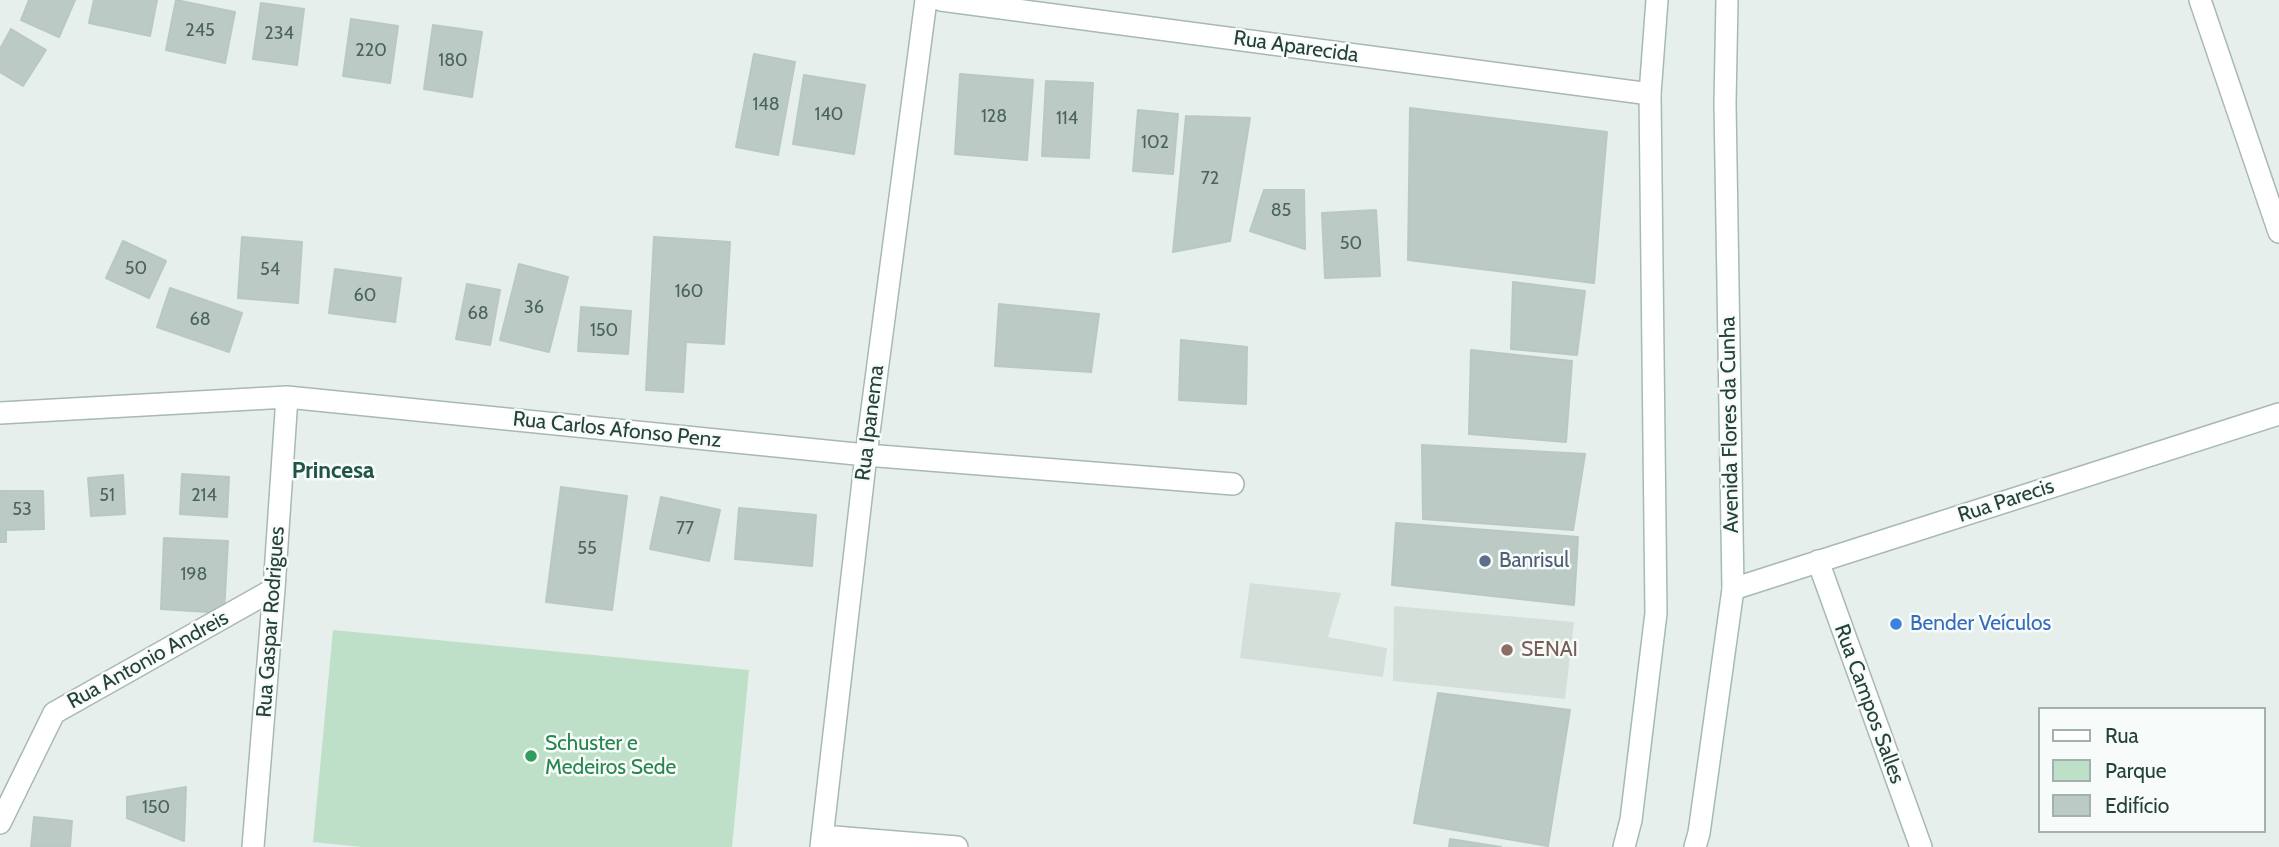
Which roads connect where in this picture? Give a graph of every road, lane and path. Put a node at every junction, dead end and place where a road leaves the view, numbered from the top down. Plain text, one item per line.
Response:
1 (926, 0) edge
2 (941, 0) edge
3 (1657, 0) edge
4 (1727, 0) edge
5 (2200, 0) edge
6 (1650, 94) junction
7 (2279, 232) edge
8 (287, 397) junction
9 (0, 412) edge
10 (2279, 414) edge
11 (866, 455) junction
12 (1233, 484) dead end
13 (1818, 561) junction
14 (275, 589) junction
15 (1733, 589) junction
16 (0, 823) edge
17 (822, 841) edge
18 (253, 847) edge
19 (957, 847) edge
20 (1624, 847) edge
21 (1695, 847) edge
22 (1921, 847) edge

1 - 11 street, Rua Ipanema
2 - 6 street, Rua Aparecida
3 - 6 street
4 - 15 street, Avenida Flores da Cunha
5 - 7 street
6 - 20 street
8 - 9 street, Rua Carlos Afonso Penz
8 - 11 street, Rua Carlos Afonso Penz
8 - 14 street, Rua Gaspar Rodrigues
10 - 13 street, Rua Parecis
11 - 12 street, Rua Carlos Afonso Penz
11 - 17 street, Rua Ipanema
13 - 15 street, Rua Parecis
13 - 22 street, Rua Campos Salles
14 - 16 street, Rua Antonio Andreis
14 - 18 street, Rua Gaspar Rodrigues
15 - 21 street, Avenida Flores da Cunha
17 - 19 street

